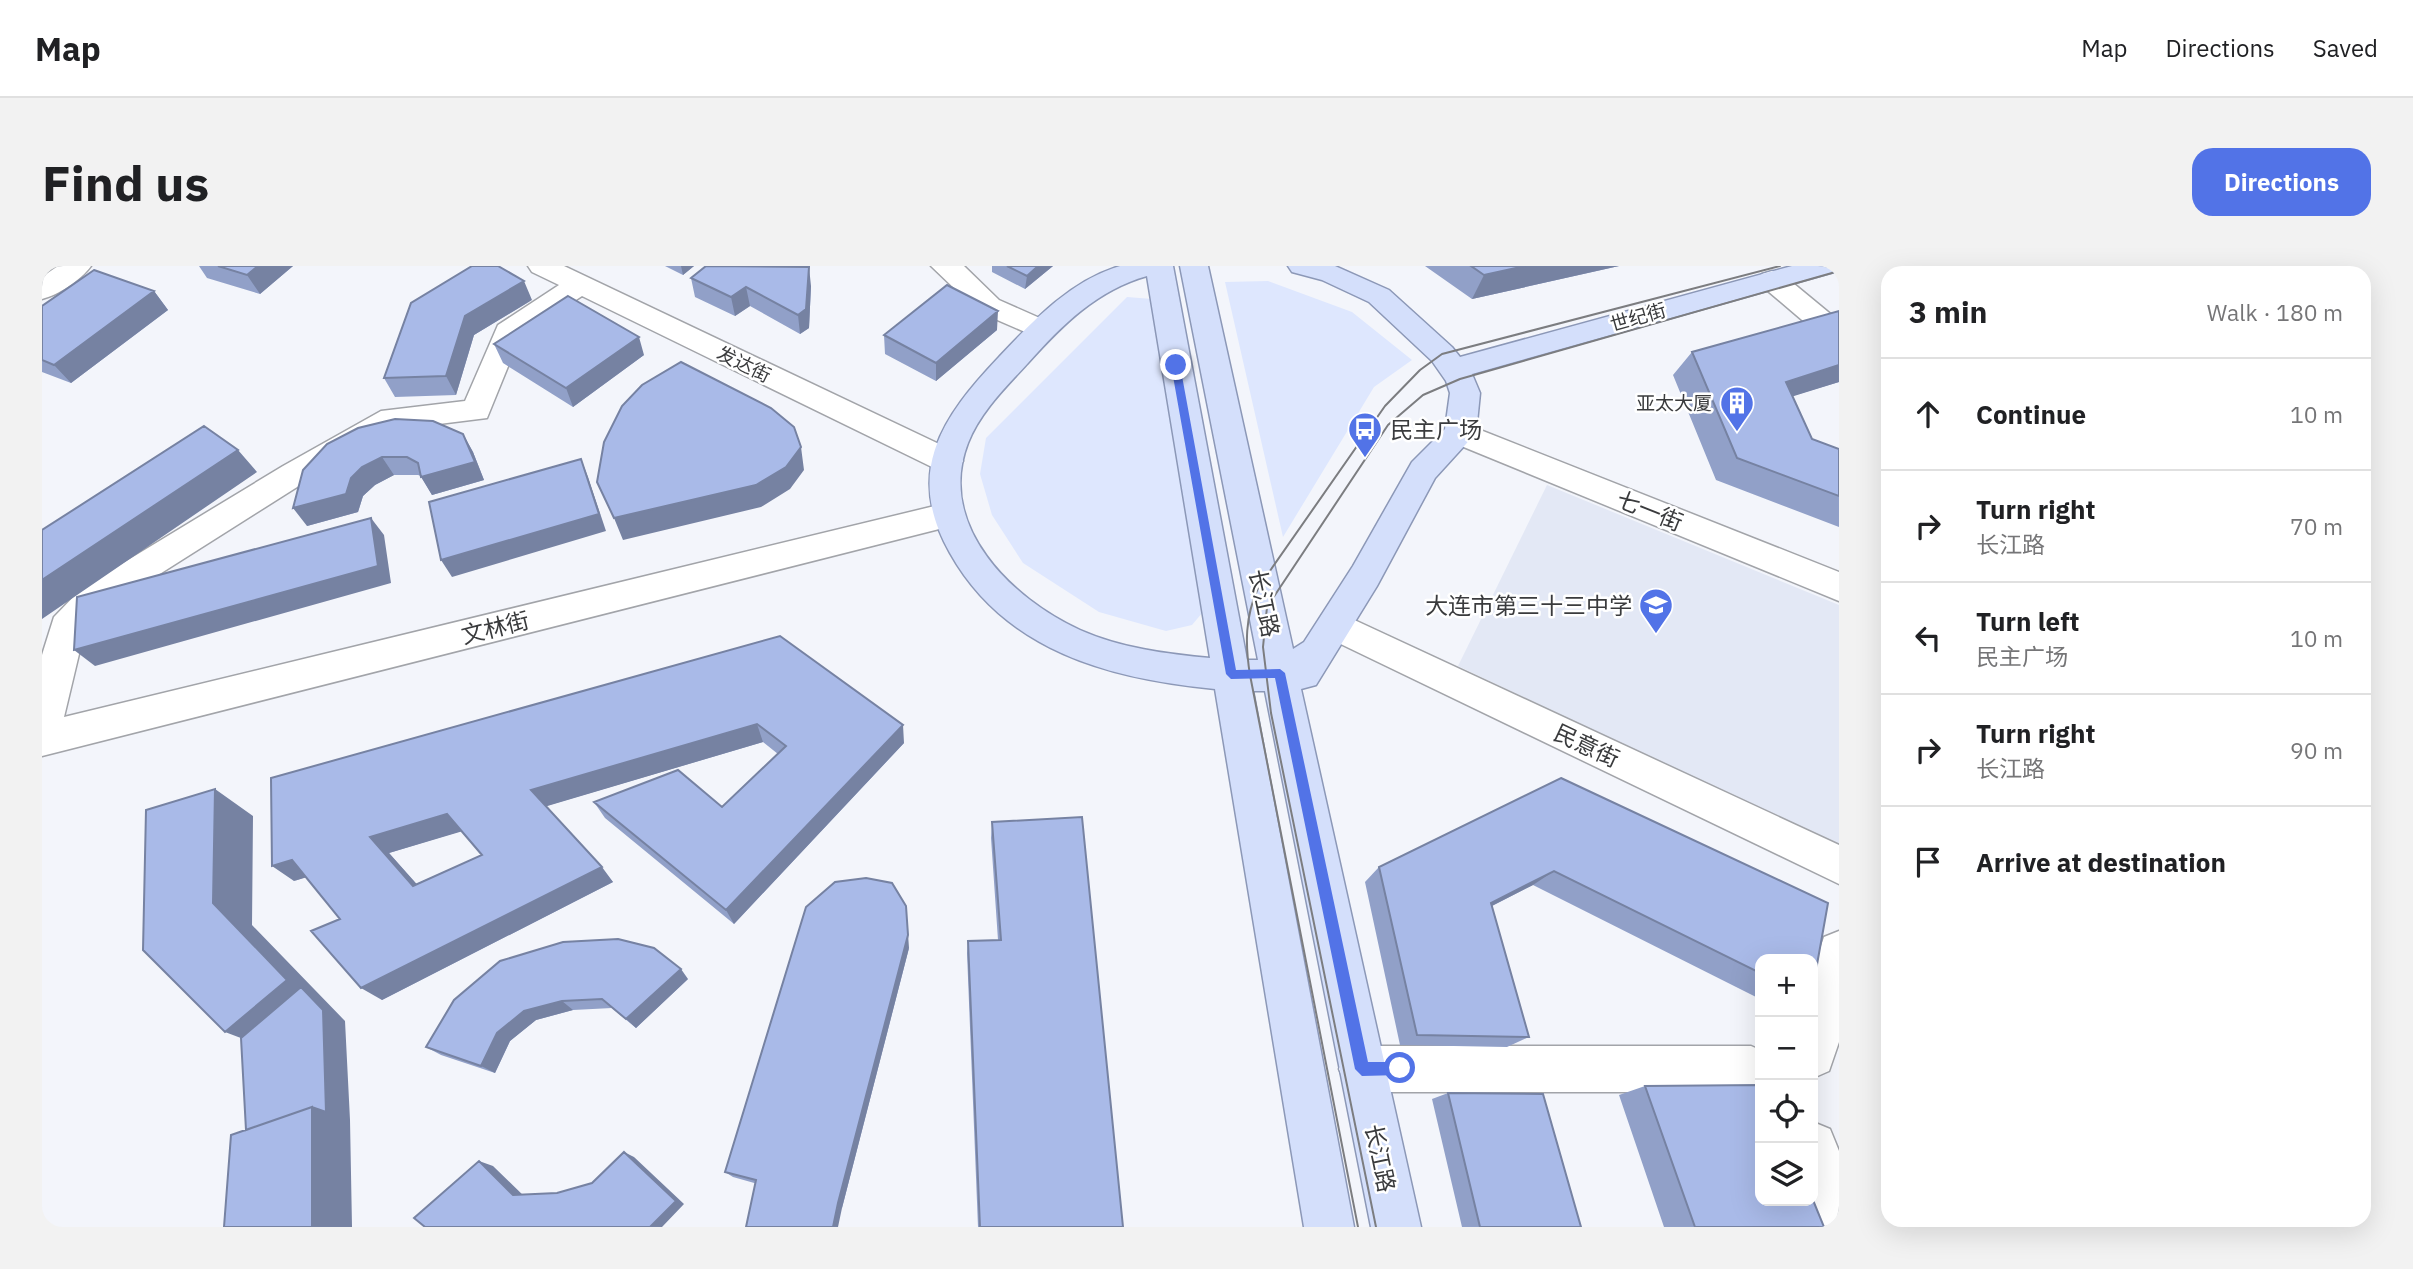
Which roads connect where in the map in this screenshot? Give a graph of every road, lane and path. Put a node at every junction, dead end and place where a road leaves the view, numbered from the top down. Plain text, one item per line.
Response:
1 (77, 266) edge
2 (542, 266) edge
3 (1153, 266) edge
4 (1159, 266) edge
5 (1194, 266) edge
6 (1303, 266) edge
7 (1824, 266) edge
8 (950, 267) edge
9 (1335, 270) edge
10 (1772, 280) junction
11 (579, 285) junction
12 (42, 290) edge
13 (1041, 330) junction
14 (1839, 336) edge
15 (1453, 369) junction
16 (1460, 433) junction
17 (947, 461) junction
18 (947, 515) junction
19 (1839, 587) edge
20 (1325, 639) junction
21 (1231, 674) junction
22 (1283, 688) junction
23 (42, 731) edge
24 (42, 739) edge
25 (1839, 866) edge
26 (1839, 953) edge
27 (1818, 1035) edge
28 (1362, 1069) junction
29 (1755, 1072) edge
30 (1818, 1158) edge
31 (1839, 1211) edge
32 (1329, 1227) edge
33 (1396, 1227) edge

1 - 12 street
2 - 11 street, 发达街
3 - 13 main road
4 - 21 main road, 长江路
5 - 22 main road, 长江路
6 - 9 main road
7 - 10 main road, 世纪街
8 - 13 street
9 - 15 main road
10 - 14 street
10 - 15 main road, 世纪街
11 - 17 street, 发达街
11 - 23 street
13 - 17 main road
15 - 16 main road
16 - 19 street, 七一街
16 - 20 main road
17 - 18 main road
18 - 21 main road
18 - 24 street, 文林街
20 - 22 main road
20 - 25 street, 民意街
21 - 22 main road
21 - 32 main road, 长江路
22 - 28 main road, 长江路
26 - 27 street
28 - 29 street
28 - 33 main road, 长江路
30 - 31 street

